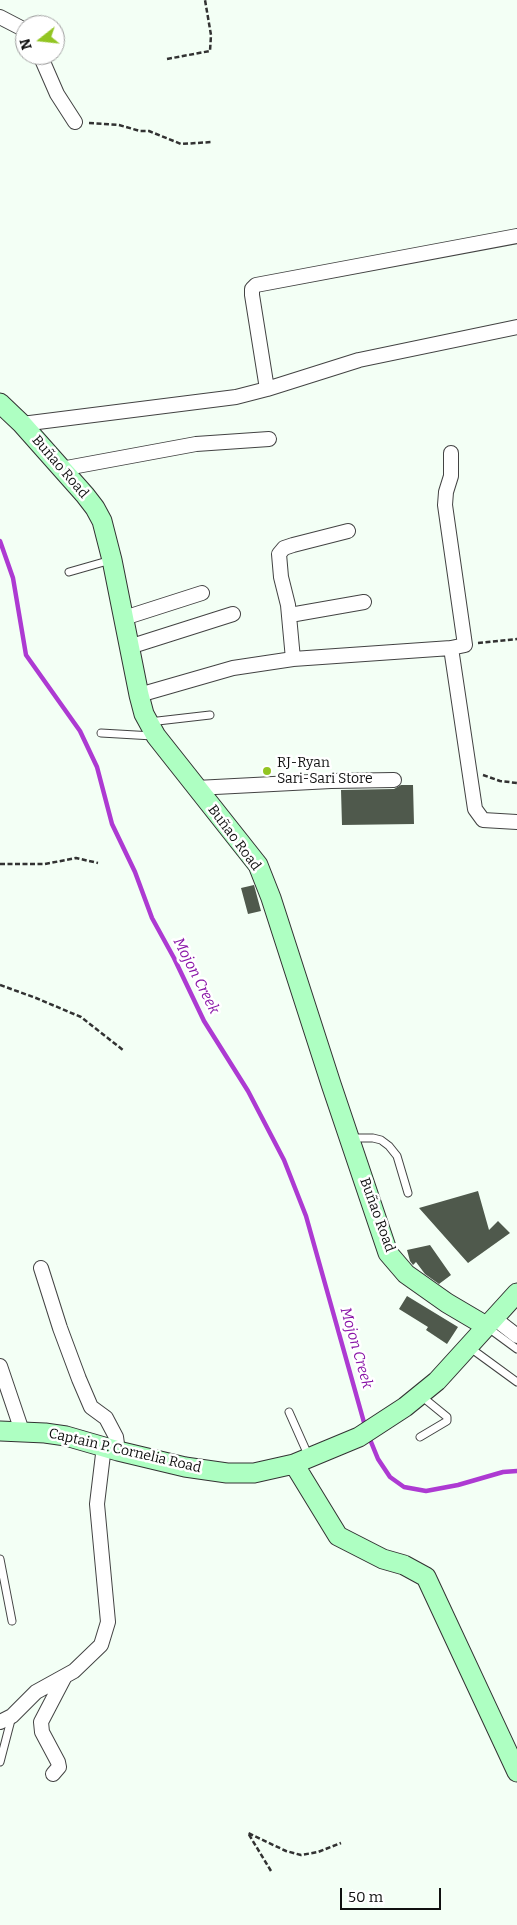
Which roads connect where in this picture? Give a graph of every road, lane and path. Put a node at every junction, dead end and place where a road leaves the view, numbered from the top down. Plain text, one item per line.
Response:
1 (205, 0) edge
2 (0, 17) edge
3 (15, 25) edge
4 (167, 59) dead end
5 (44, 65) edge
6 (75, 122) joint
7 (212, 142) dead end
8 (517, 236) edge
9 (517, 327) edge
10 (268, 389) junction
11 (0, 403) edge
12 (22, 424) junction
13 (269, 439) dead end
14 (452, 453) dead end
15 (61, 469) junction
16 (348, 531) dead end
17 (112, 560) junction
18 (69, 572) dead end
19 (202, 593) dead end
20 (364, 602) dead end
21 (233, 614) dead end
22 (290, 615) junction
23 (124, 618) junction
24 (517, 639) edge
25 (458, 646) junction
26 (129, 647) junction
27 (292, 659) junction
28 (139, 695) junction
29 (210, 715) dead end
30 (153, 729) junction
31 (101, 733) dead end
32 (468, 767) junction
33 (394, 780) dead end
34 (517, 783) edge
35 (196, 788) junction
36 (517, 822) edge
37 (98, 862) dead end
38 (1, 863) edge
39 (0, 985) edge
40 (123, 1050) dead end
41 (349, 1138) junction
42 (408, 1193) dead end
43 (41, 1268) dead end
44 (517, 1293) edge
45 (490, 1322) junction
46 (517, 1336) edge
47 (468, 1346) junction
48 (517, 1349) edge
49 (0, 1366) edge
50 (517, 1382) edge
51 (420, 1395) junction
52 (289, 1412) dead end
53 (0, 1431) edge
54 (22, 1431) junction
55 (420, 1437) dead end
56 (111, 1449) junction
57 (302, 1461) junction
58 (0, 1559) edge
59 (12, 1621) dead end
60 (64, 1678) junction
61 (6, 1719) edge
62 (0, 1762) edge
63 (517, 1772) edge
64 (53, 1774) dead end
65 (340, 1843) dead end
66 (271, 1871) dead end

1 - 4 path
2 - 3 street
5 - 6 street
6 - 7 path
8 - 10 street
9 - 10 street
10 - 12 street
11 - 12 street, Buñao Road
12 - 15 street, Buñao Road
13 - 15 street
14 - 25 street
15 - 17 street, Buñao Road
16 - 22 street
17 - 18 lane
17 - 23 street, Buñao Road
19 - 23 street
20 - 22 street
21 - 26 street
22 - 27 street
23 - 26 street, Buñao Road
24 - 25 path
25 - 27 street
25 - 32 street
26 - 28 street, Buñao Road
27 - 28 street
28 - 30 street, Buñao Road
29 - 30 lane
30 - 31 lane
30 - 35 street, Buñao Road
32 - 34 path
32 - 36 street
33 - 35 street
35 - 41 street, Buñao Road
37 - 38 path
39 - 40 path
41 - 42 lane
41 - 45 street, Buñao Road
43 - 56 street
44 - 45 street, Captain P. Cornelia Road
45 - 46 street
45 - 47 street, Captain P. Cornelia Road
45 - 48 lane
47 - 50 lane
47 - 51 street, Captain P. Cornelia Road
49 - 54 street
51 - 55 lane
51 - 57 street, Captain P. Cornelia Road
52 - 57 lane
53 - 54 street, Captain P. Cornelia Road
54 - 56 street, Captain P. Cornelia Road
56 - 57 street, Captain P. Cornelia Road
56 - 60 street
57 - 63 street
58 - 59 lane
60 - 61 street
60 - 64 street
61 - 62 lane
65 - 66 path

